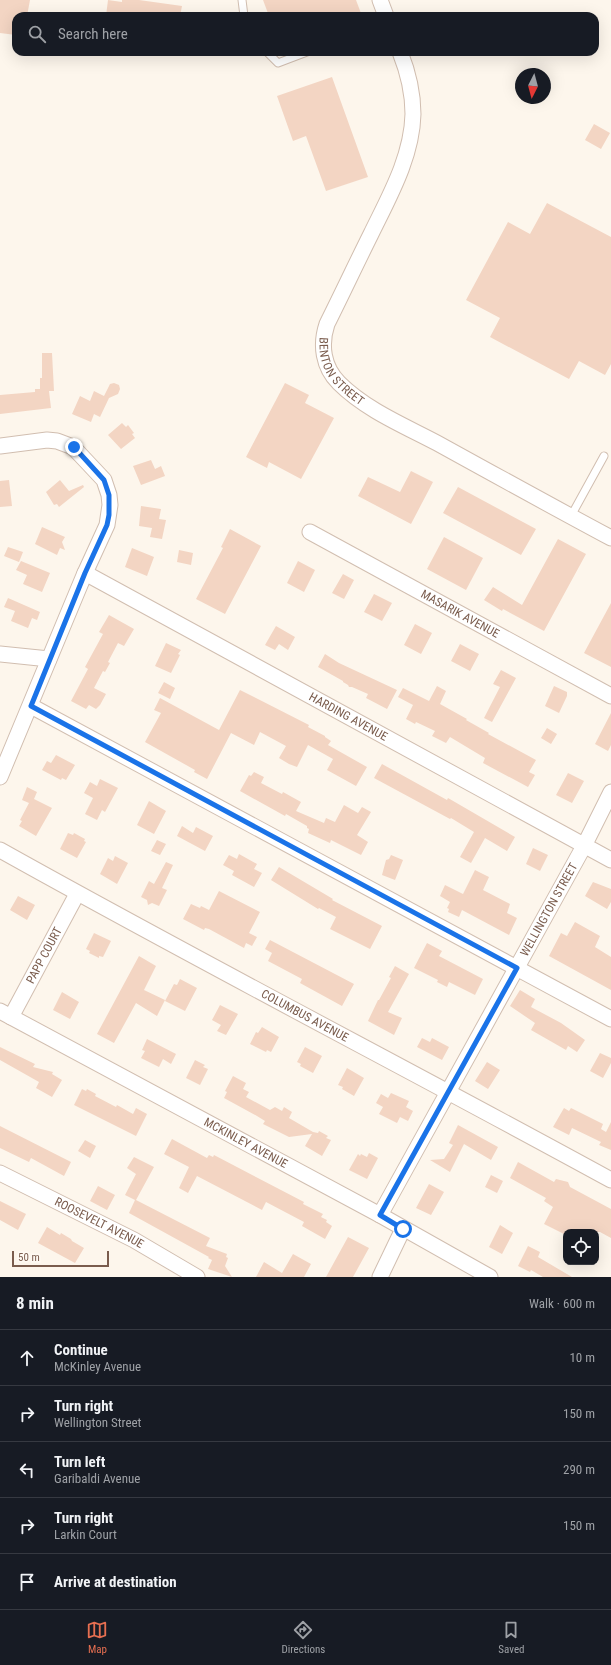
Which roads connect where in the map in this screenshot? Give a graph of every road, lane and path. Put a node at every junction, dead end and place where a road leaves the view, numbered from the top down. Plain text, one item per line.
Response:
1 (242, 0) edge
2 (380, 0) edge
3 (244, 12) edge
4 (384, 12) edge
5 (271, 56) edge
6 (297, 56) edge
7 (402, 56) edge
8 (0, 446) edge
9 (604, 456) dead end
10 (571, 516) junction
11 (310, 532) dead end
12 (611, 538) edge
13 (85, 573) junction
14 (0, 654) edge
15 (49, 659) junction
16 (611, 696) edge
17 (31, 706) junction
18 (0, 777) edge
19 (611, 792) edge
20 (584, 846) junction
21 (0, 850) edge
22 (611, 860) edge
23 (77, 894) junction
24 (517, 968) junction
25 (5, 1014) edge
26 (611, 1019) edge
27 (449, 1091) junction
28 (0, 1173) edge
29 (611, 1180) edge
30 (380, 1215) junction
31 (403, 1229) junction
32 (197, 1277) edge
33 (380, 1277) edge
34 (490, 1277) edge

1 - 3 lane
2 - 4 street
5 - 6 lane
7 - 10 street, BENTON STREET
8 - 13 street
9 - 10 lane
10 - 12 street, BENTON STREET
11 - 16 street, MASARIK AVENUE
13 - 15 street
13 - 20 street, HARDING AVENUE
14 - 15 street
15 - 17 street
17 - 18 street
17 - 24 street
19 - 20 street, WELLINGTON STREET
20 - 22 street, HARDING AVENUE
20 - 24 street, WELLINGTON STREET
21 - 23 street, COLUMBUS AVENUE
23 - 25 street, PAPP COURT
23 - 27 street, COLUMBUS AVENUE
24 - 26 street
24 - 27 street, WELLINGTON STREET
25 - 30 street, MCKINLEY AVENUE
27 - 29 street, COLUMBUS AVENUE
27 - 30 street, WELLINGTON STREET
28 - 32 street, ROOSEVELT AVENUE
30 - 31 street, MCKINLEY AVENUE
31 - 33 street
31 - 34 street, MCKINLEY AVENUE

